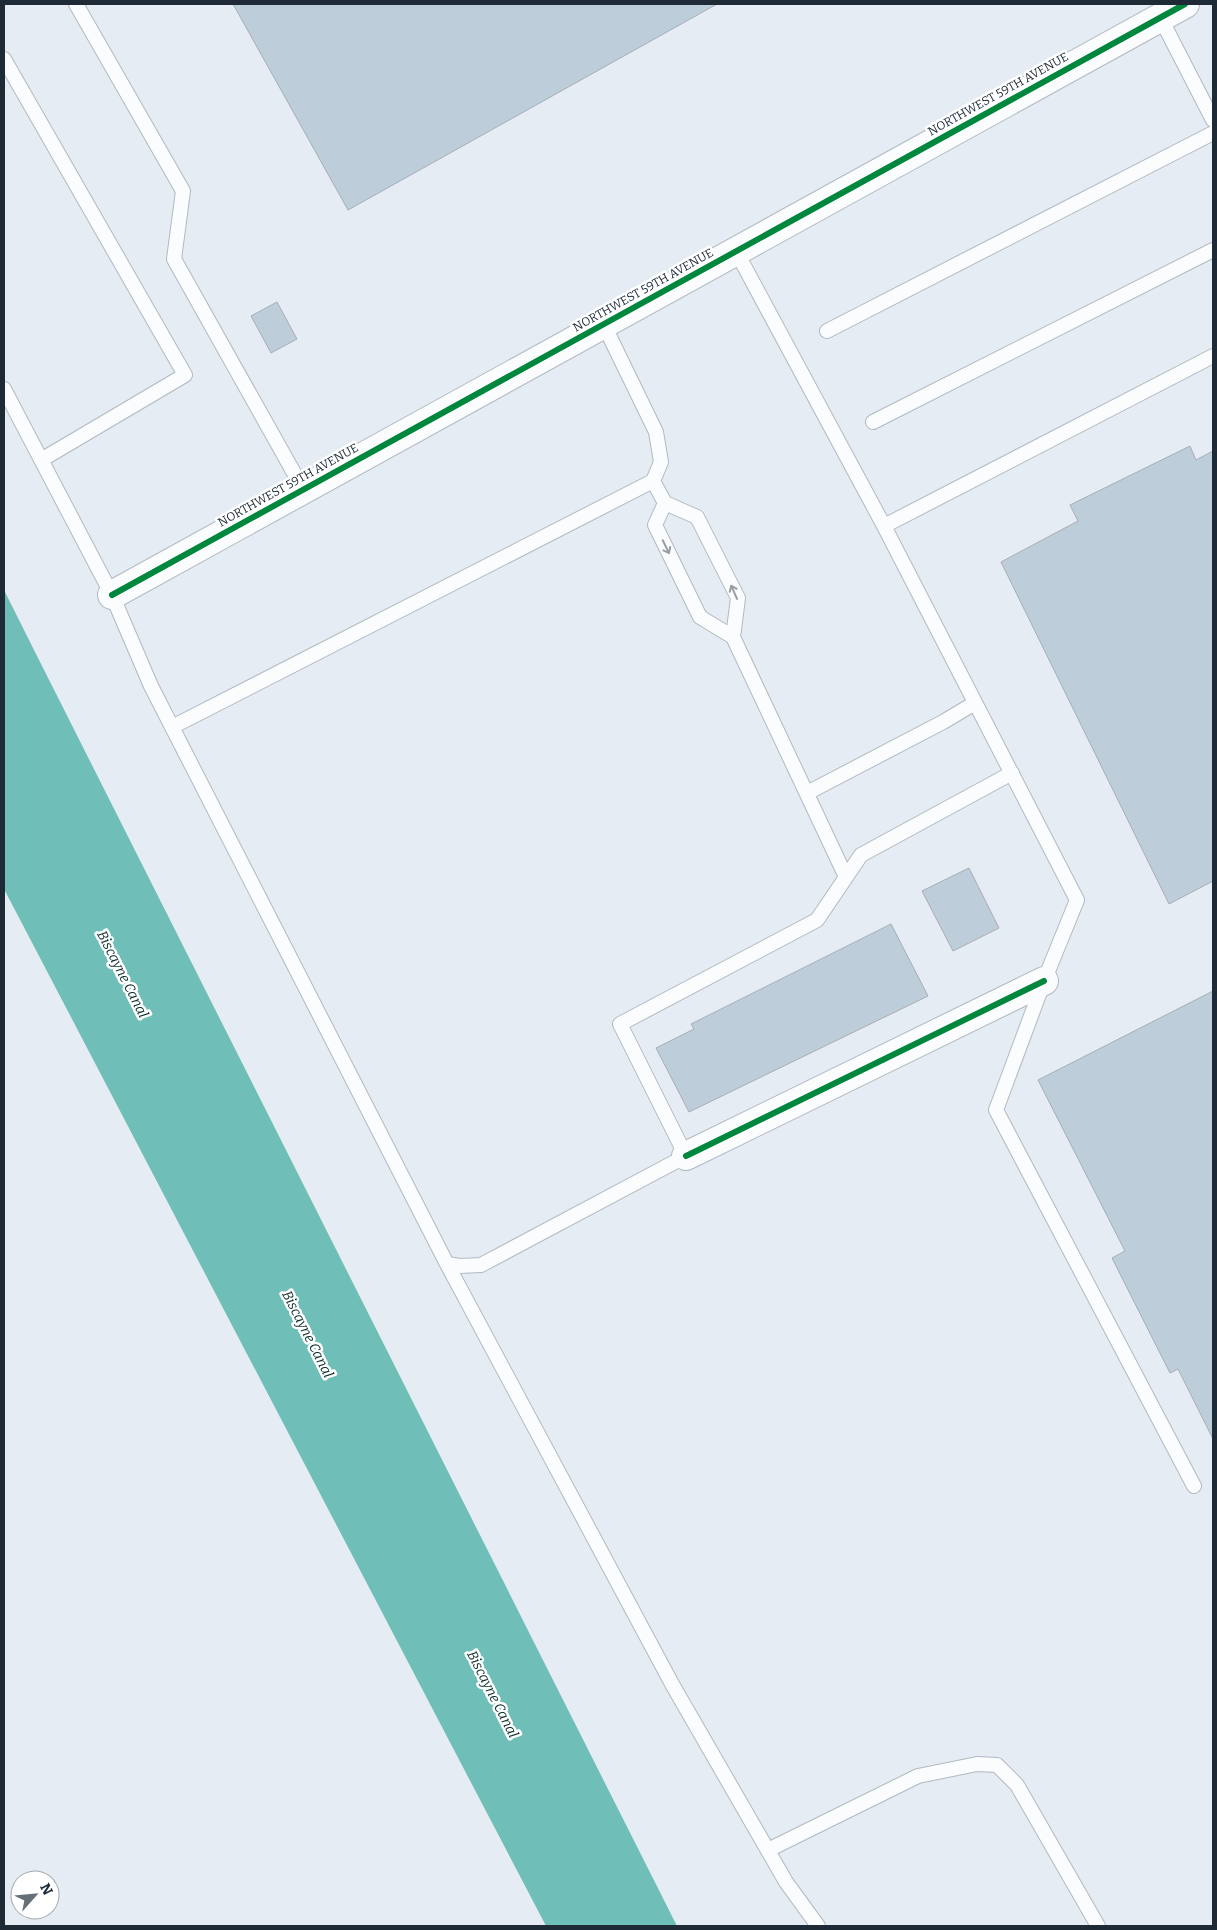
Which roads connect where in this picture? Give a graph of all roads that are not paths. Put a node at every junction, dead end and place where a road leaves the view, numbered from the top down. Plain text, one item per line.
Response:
1 (76, 4) edge
2 (1185, 4) edge
3 (1160, 17) junction
4 (4, 59) edge
5 (1213, 120) edge
6 (1213, 134) edge
7 (1213, 250) edge
8 (736, 251) junction
9 (604, 325) junction
10 (827, 331) dead end
11 (1213, 356) edge
12 (4, 390) edge
13 (874, 422) dead end
14 (41, 460) junction
15 (653, 481) junction
16 (303, 489) junction
17 (665, 503) junction
18 (884, 526) junction
19 (112, 595) junction
20 (732, 637) junction
21 (975, 703) junction
22 (172, 727) junction
23 (1012, 774) junction
24 (807, 793) junction
25 (846, 877) junction
26 (1044, 981) junction
27 (686, 1156) junction
28 (447, 1264) junction
29 (1194, 1486) dead end
30 (768, 1850) junction
31 (818, 1926) edge
32 (1098, 1926) edge

1 - 16 lane
2 - 3 street, NORTHWEST 59TH AVENUE
3 - 5 lane
3 - 8 street, NORTHWEST 59TH AVENUE
4 - 14 lane
6 - 10 lane
7 - 13 lane
8 - 9 street, NORTHWEST 59TH AVENUE
8 - 18 lane
9 - 15 lane
9 - 16 street, NORTHWEST 59TH AVENUE
11 - 18 lane
12 - 14 lane
14 - 19 lane
15 - 17 lane
15 - 22 lane
16 - 19 street, NORTHWEST 59TH AVENUE
17 -> 20 lane
20 -> 17 lane
18 - 21 lane
19 - 22 lane
20 - 24 lane
21 - 23 lane
21 - 24 lane
22 - 28 lane
23 - 25 lane
23 - 26 lane
24 - 25 lane
25 - 27 lane
26 - 27 street
26 - 29 lane
27 - 28 lane
28 - 30 lane
30 - 31 lane
30 - 32 lane

